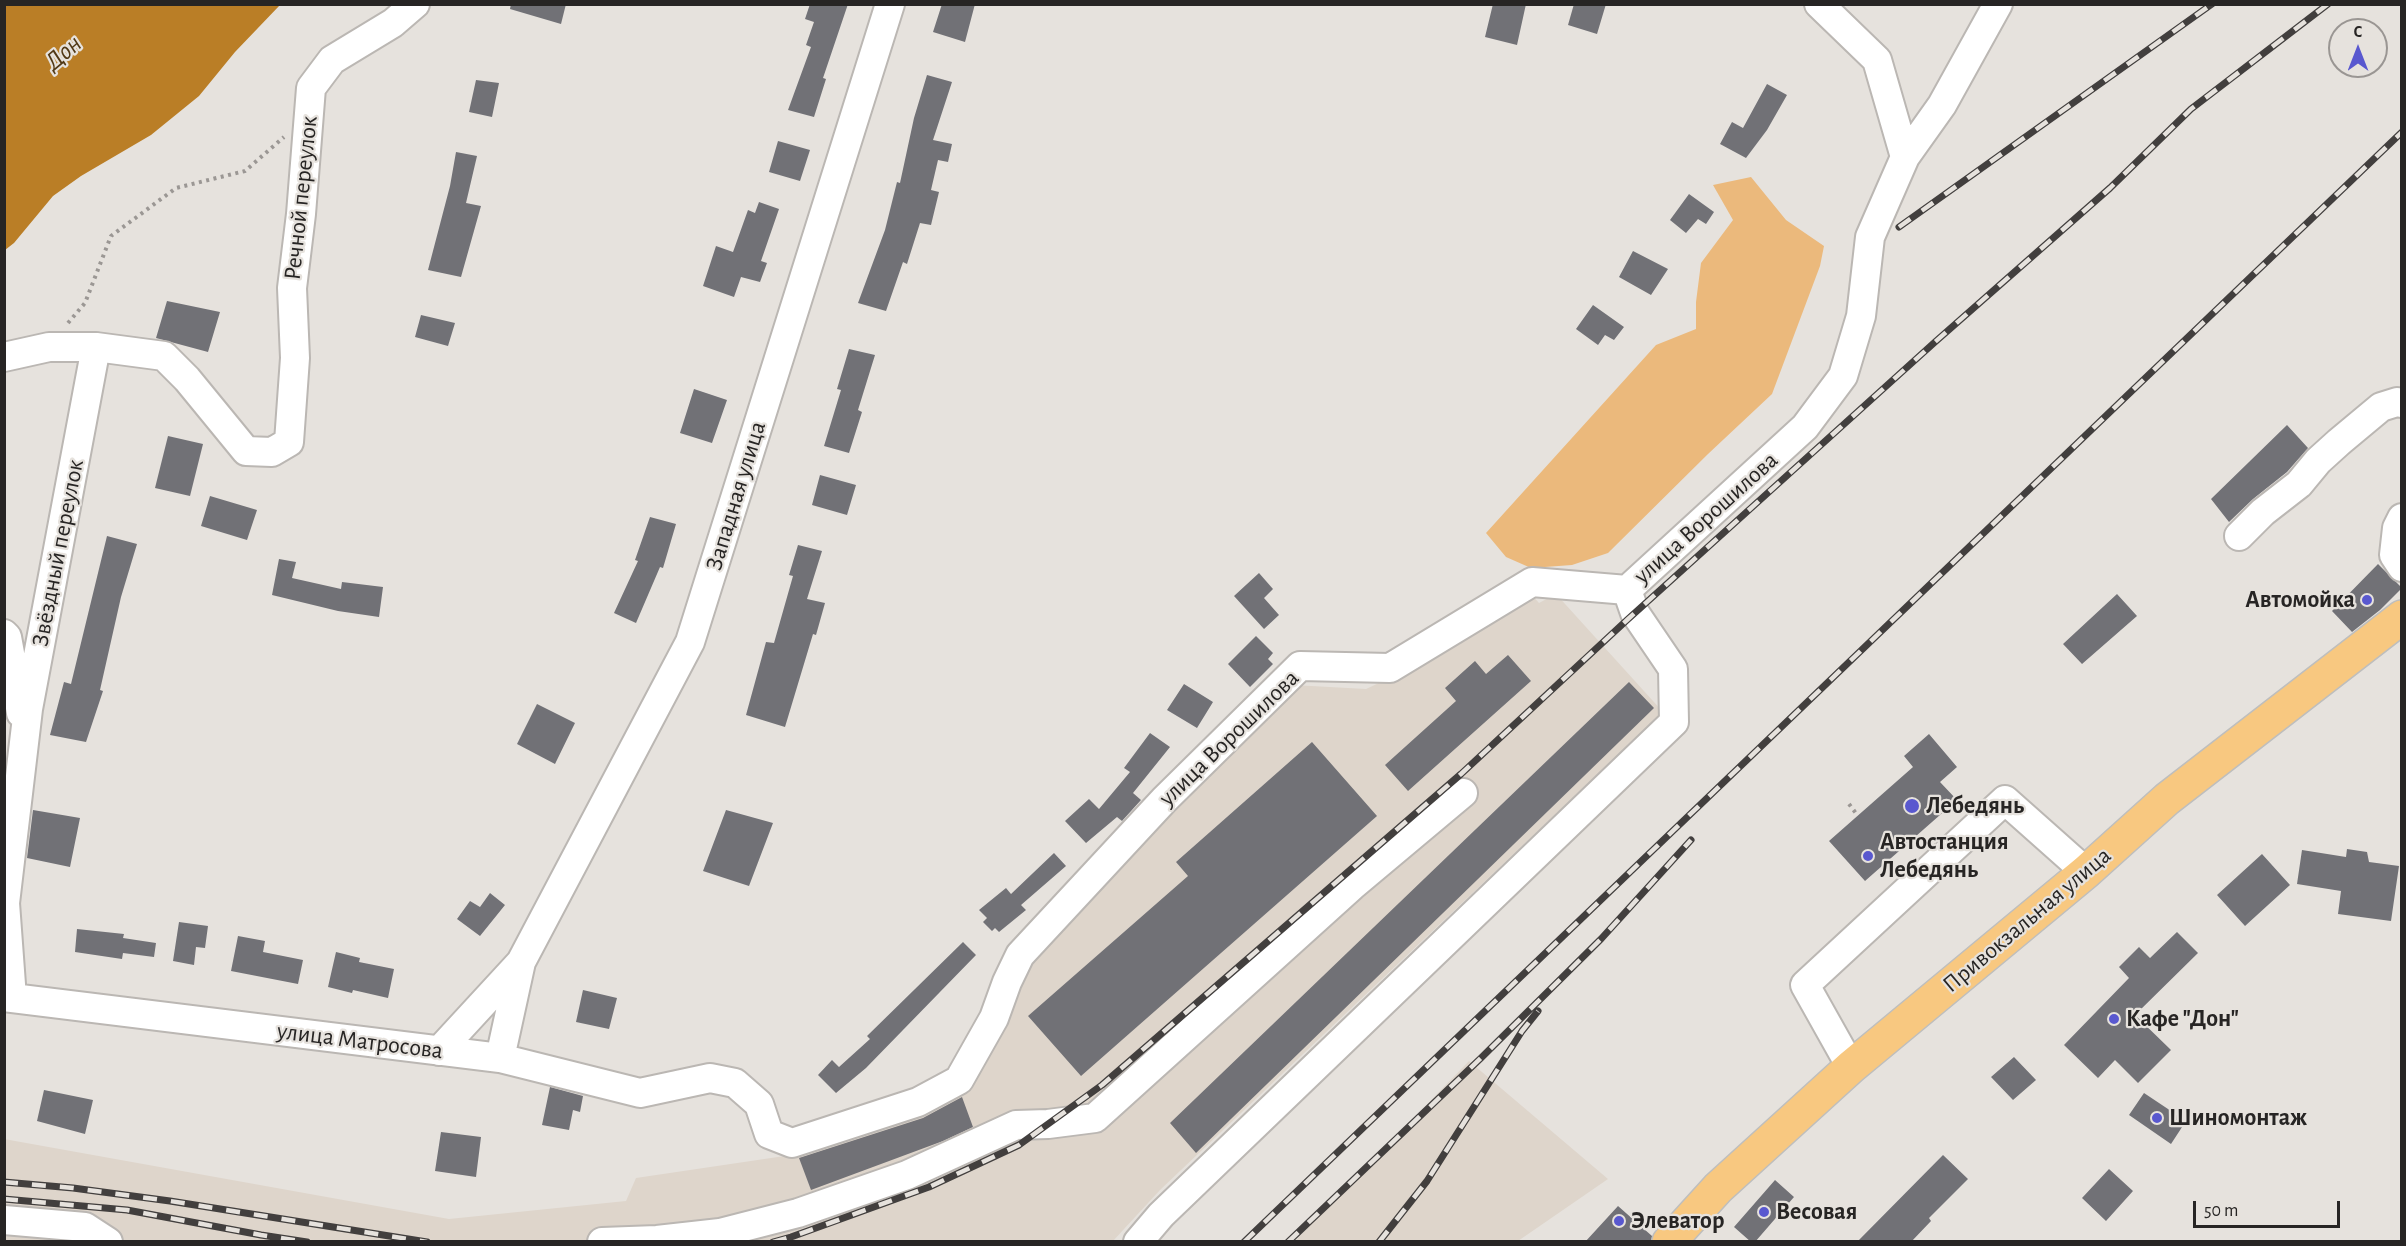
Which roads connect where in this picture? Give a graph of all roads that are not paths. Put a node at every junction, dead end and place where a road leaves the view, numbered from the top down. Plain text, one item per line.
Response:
1 (415, 4) edge
2 (890, 4) edge
3 (1819, 4) edge
4 (1998, 4) edge
5 (1905, 158) junction
6 (96, 346) junction
7 (4, 357) edge
8 (2402, 403) edge
9 (2402, 518) edge
10 (2239, 536) dead end
11 (2402, 567) edge
12 (1627, 590) junction
13 (2402, 617) edge
14 (4, 634) edge
15 (26, 730) junction
16 (1463, 793) dead end
17 (9, 832) edge
18 (2086, 872) junction
19 (521, 962) junction
20 (8, 997) edge
21 (439, 1051) junction
22 (500, 1058) junction
23 (1851, 1067) junction
24 (710, 1078) joint
25 (4, 1220) edge
26 (108, 1242) edge
27 (602, 1242) edge
28 (1138, 1242) edge
29 (1669, 1242) edge

1 - 6 street, Речной переулок
2 - 19 street, Западная улица
3 - 5 street
4 - 5 street, улица Ворошилова
5 - 12 street, улица Ворошилова
6 - 7 street
6 - 15 street, Звёздный переулок
8 - 10 street
9 - 11 street
12 - 24 street, улица Ворошилова
12 - 28 street
13 - 18 main road, Привокзальная улица
14 - 15 street
15 - 17 street, Звёздный переулок
16 - 27 street
17 - 20 street, Звёздный переулок
18 - 23 main road, Привокзальная улица
18 - 23 street
19 - 21 street
19 - 22 street
20 - 21 street, улица Матросова
21 - 22 street, улица Матросова
22 - 24 street, улица Матросова
23 - 29 main road, Привокзальная улица
25 - 26 street

